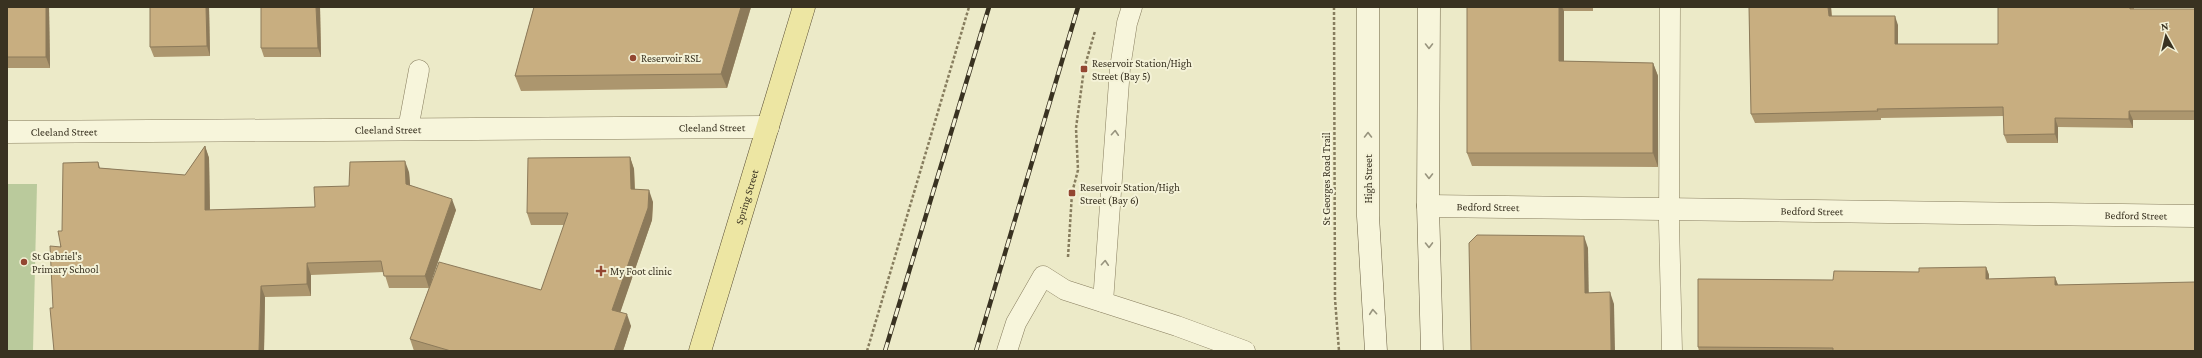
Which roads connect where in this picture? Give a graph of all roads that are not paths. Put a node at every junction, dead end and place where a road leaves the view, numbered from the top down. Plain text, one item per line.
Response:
1 (804, 7) edge
2 (815, 7) edge
3 (1132, 7) edge
4 (1368, 7) edge
5 (1430, 7) edge
6 (1670, 7) edge
7 (793, 44) junction
8 (419, 70) dead end
9 (768, 127) junction
10 (408, 129) junction
11 (7, 132) edge
12 (1428, 206) junction
13 (1669, 209) junction
14 (2195, 216) edge
15 (1102, 302) junction
16 (700, 351) edge
17 (1007, 351) edge
18 (1245, 351) edge
19 (1376, 351) edge
20 (1432, 351) edge
21 (1672, 351) edge

1 - 7 main road, Spring Street
2 - 7 main road, Spring Street
15 -> 3 lane
19 -> 4 street, High Street
5 -> 12 street
6 - 13 lane
7 - 9 main road, Spring Street
8 - 10 lane
9 - 10 street, Cleeland Street
9 - 16 main road, Spring Street
10 - 11 street, Cleeland Street
12 - 13 street, Bedford Street
12 -> 20 street
13 - 14 street, Bedford Street
13 - 21 lane
15 - 17 lane
15 - 18 lane

